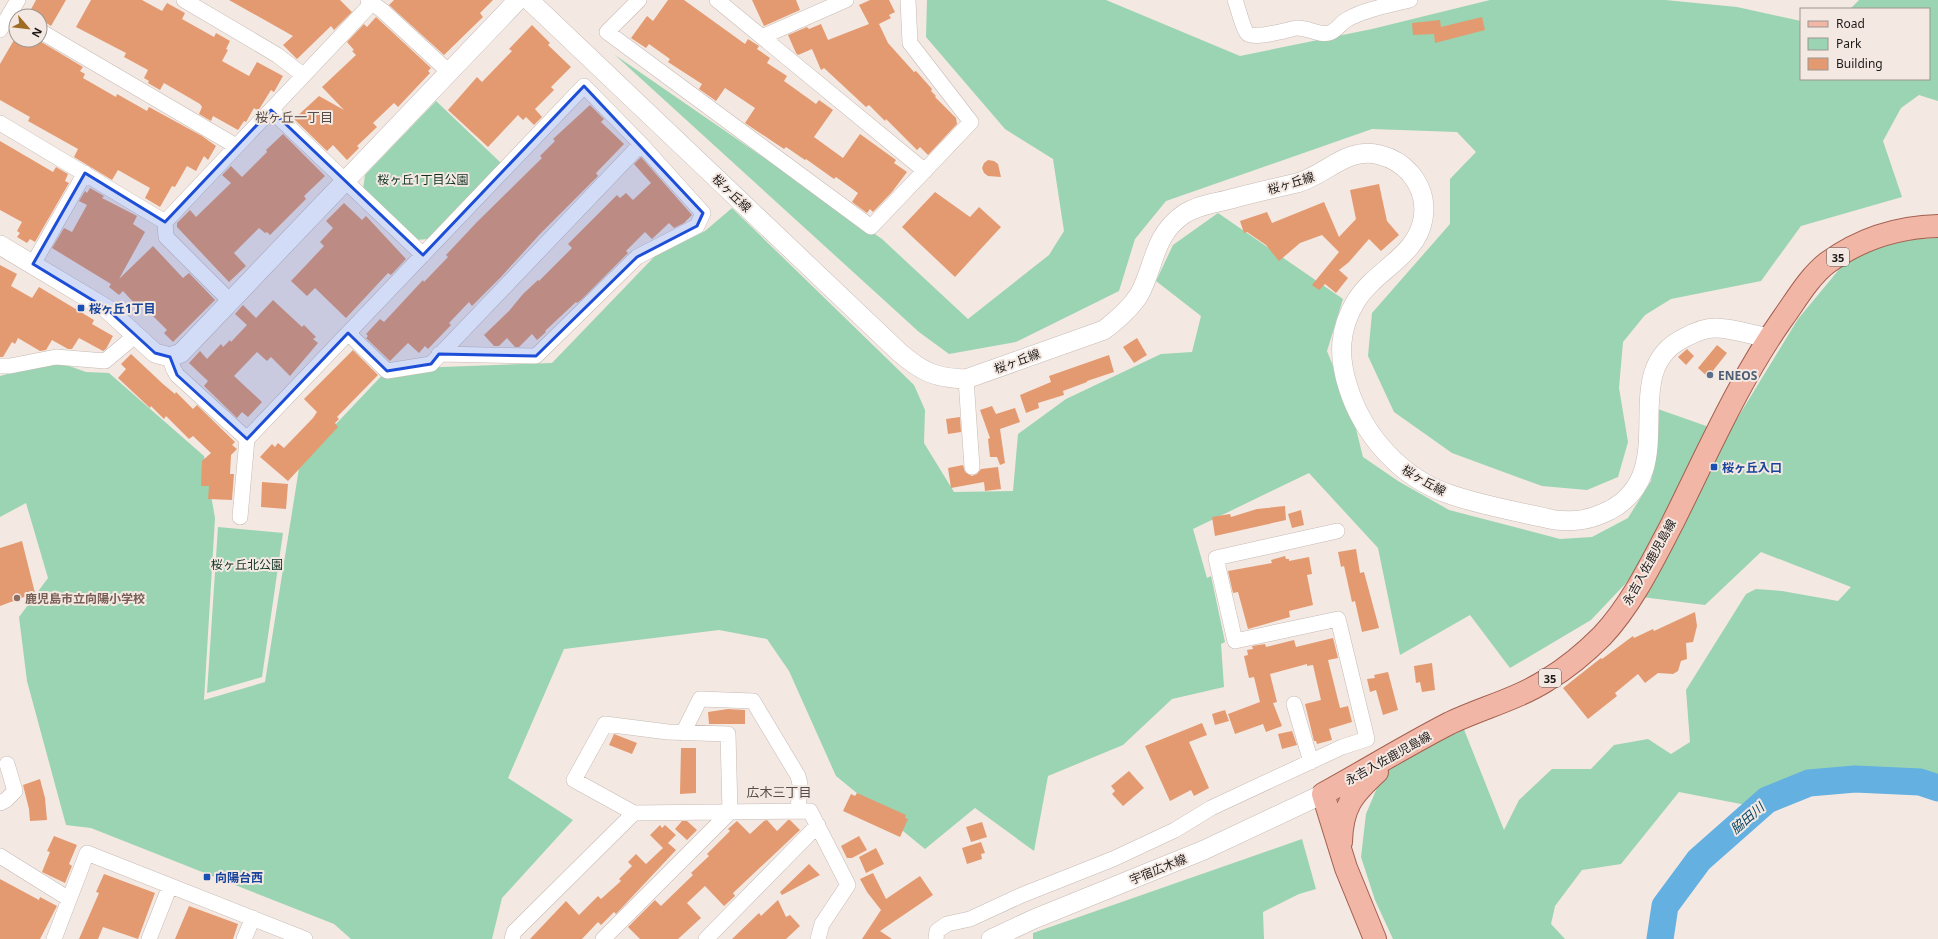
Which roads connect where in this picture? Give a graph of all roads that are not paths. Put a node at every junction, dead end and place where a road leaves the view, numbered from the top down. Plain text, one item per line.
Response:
1 (184, 0) edge
2 (518, 0) edge
3 (529, 0) edge
4 (638, 0) edge
5 (717, 0) edge
6 (846, 0) edge
7 (908, 0) edge
8 (1235, 0) edge
9 (1410, 0) edge
10 (370, 1) edge
11 (8, 14) edge
12 (0, 30) edge
13 (48, 36) edge
14 (762, 37) junction
15 (449, 72) junction
16 (303, 75) junction
17 (271, 110) junction
18 (0, 123) edge
19 (641, 144) junction
20 (236, 146) junction
21 (925, 171) junction
22 (85, 173) junction
23 (345, 180) junction
24 (165, 222) junction
25 (1938, 226) edge
26 (0, 245) edge
27 (423, 255) junction
28 (33, 264) junction
29 (231, 302) junction
30 (348, 334) junction
31 (136, 335) junction
32 (1769, 338) junction
33 (439, 354) junction
34 (170, 357) junction
35 (0, 366) edge
36 (966, 379) junction
37 (247, 439) junction
38 (972, 467) dead end
39 (240, 517) dead end
40 (1337, 531) dead end
41 (1294, 704) dead end
42 (683, 733) junction
43 (1402, 750) junction
44 (1310, 762) junction
45 (8, 764) dead end
46 (1323, 794) junction
47 (0, 803) edge
48 (798, 811) junction
49 (730, 812) junction
50 (634, 813) junction
51 (818, 826) junction
52 (1340, 851) junction
53 (0, 856) edge
54 (170, 886) junction
55 (69, 899) junction
56 (253, 918) junction
57 (516, 937) edge
58 (817, 938) edge
59 (54, 939) edge
60 (149, 939) edge
61 (244, 939) edge
62 (305, 939) edge
63 (603, 939) edge
64 (706, 939) edge
65 (936, 939) edge
66 (992, 939) edge
67 (1375, 939) edge

1 - 16 street
2 - 15 street
3 - 36 street, 桜ヶ丘線
4 - 21 street
5 - 14 street
6 - 14 street
7 - 21 street
8 - 9 street
10 - 15 street
10 - 16 street
11 - 12 street
13 - 20 street
14 - 21 street
15 - 23 street
16 - 17 street
17 - 20 street
17 - 23 street
18 - 22 street
19 - 27 street
19 - 33 street
19 - 33 street
20 - 24 street
22 - 24 street
22 - 28 street
23 - 27 street
23 - 29 street
24 - 29 street
25 - 32 main road, 永吉入佐鹿児島線 / 35
26 - 28 street
27 - 30 street
28 - 31 street
29 - 34 street
30 - 33 street
30 - 37 street
31 - 34 street
31 - 35 street
32 - 36 street, 桜ヶ丘線
32 - 43 main road, 永吉入佐鹿児島線 / 35
34 - 37 street
36 - 38 street
37 - 39 street
40 - 44 street
41 - 44 street
42 - 48 street
42 - 49 street
42 - 50 street
43 - 46 main road, 永吉入佐鹿児島線 / 35
43 - 52 main road
44 - 65 street
45 - 47 street
46 - 52 main road
46 - 66 street, 宇宿広木線
48 - 49 street
48 - 51 street
49 - 50 street
49 - 63 street
50 - 57 street
51 - 58 street
51 - 64 street
52 - 67 main road
53 - 55 street
54 - 55 street
54 - 56 street
54 - 60 street
55 - 59 street
56 - 61 street
56 - 62 street

